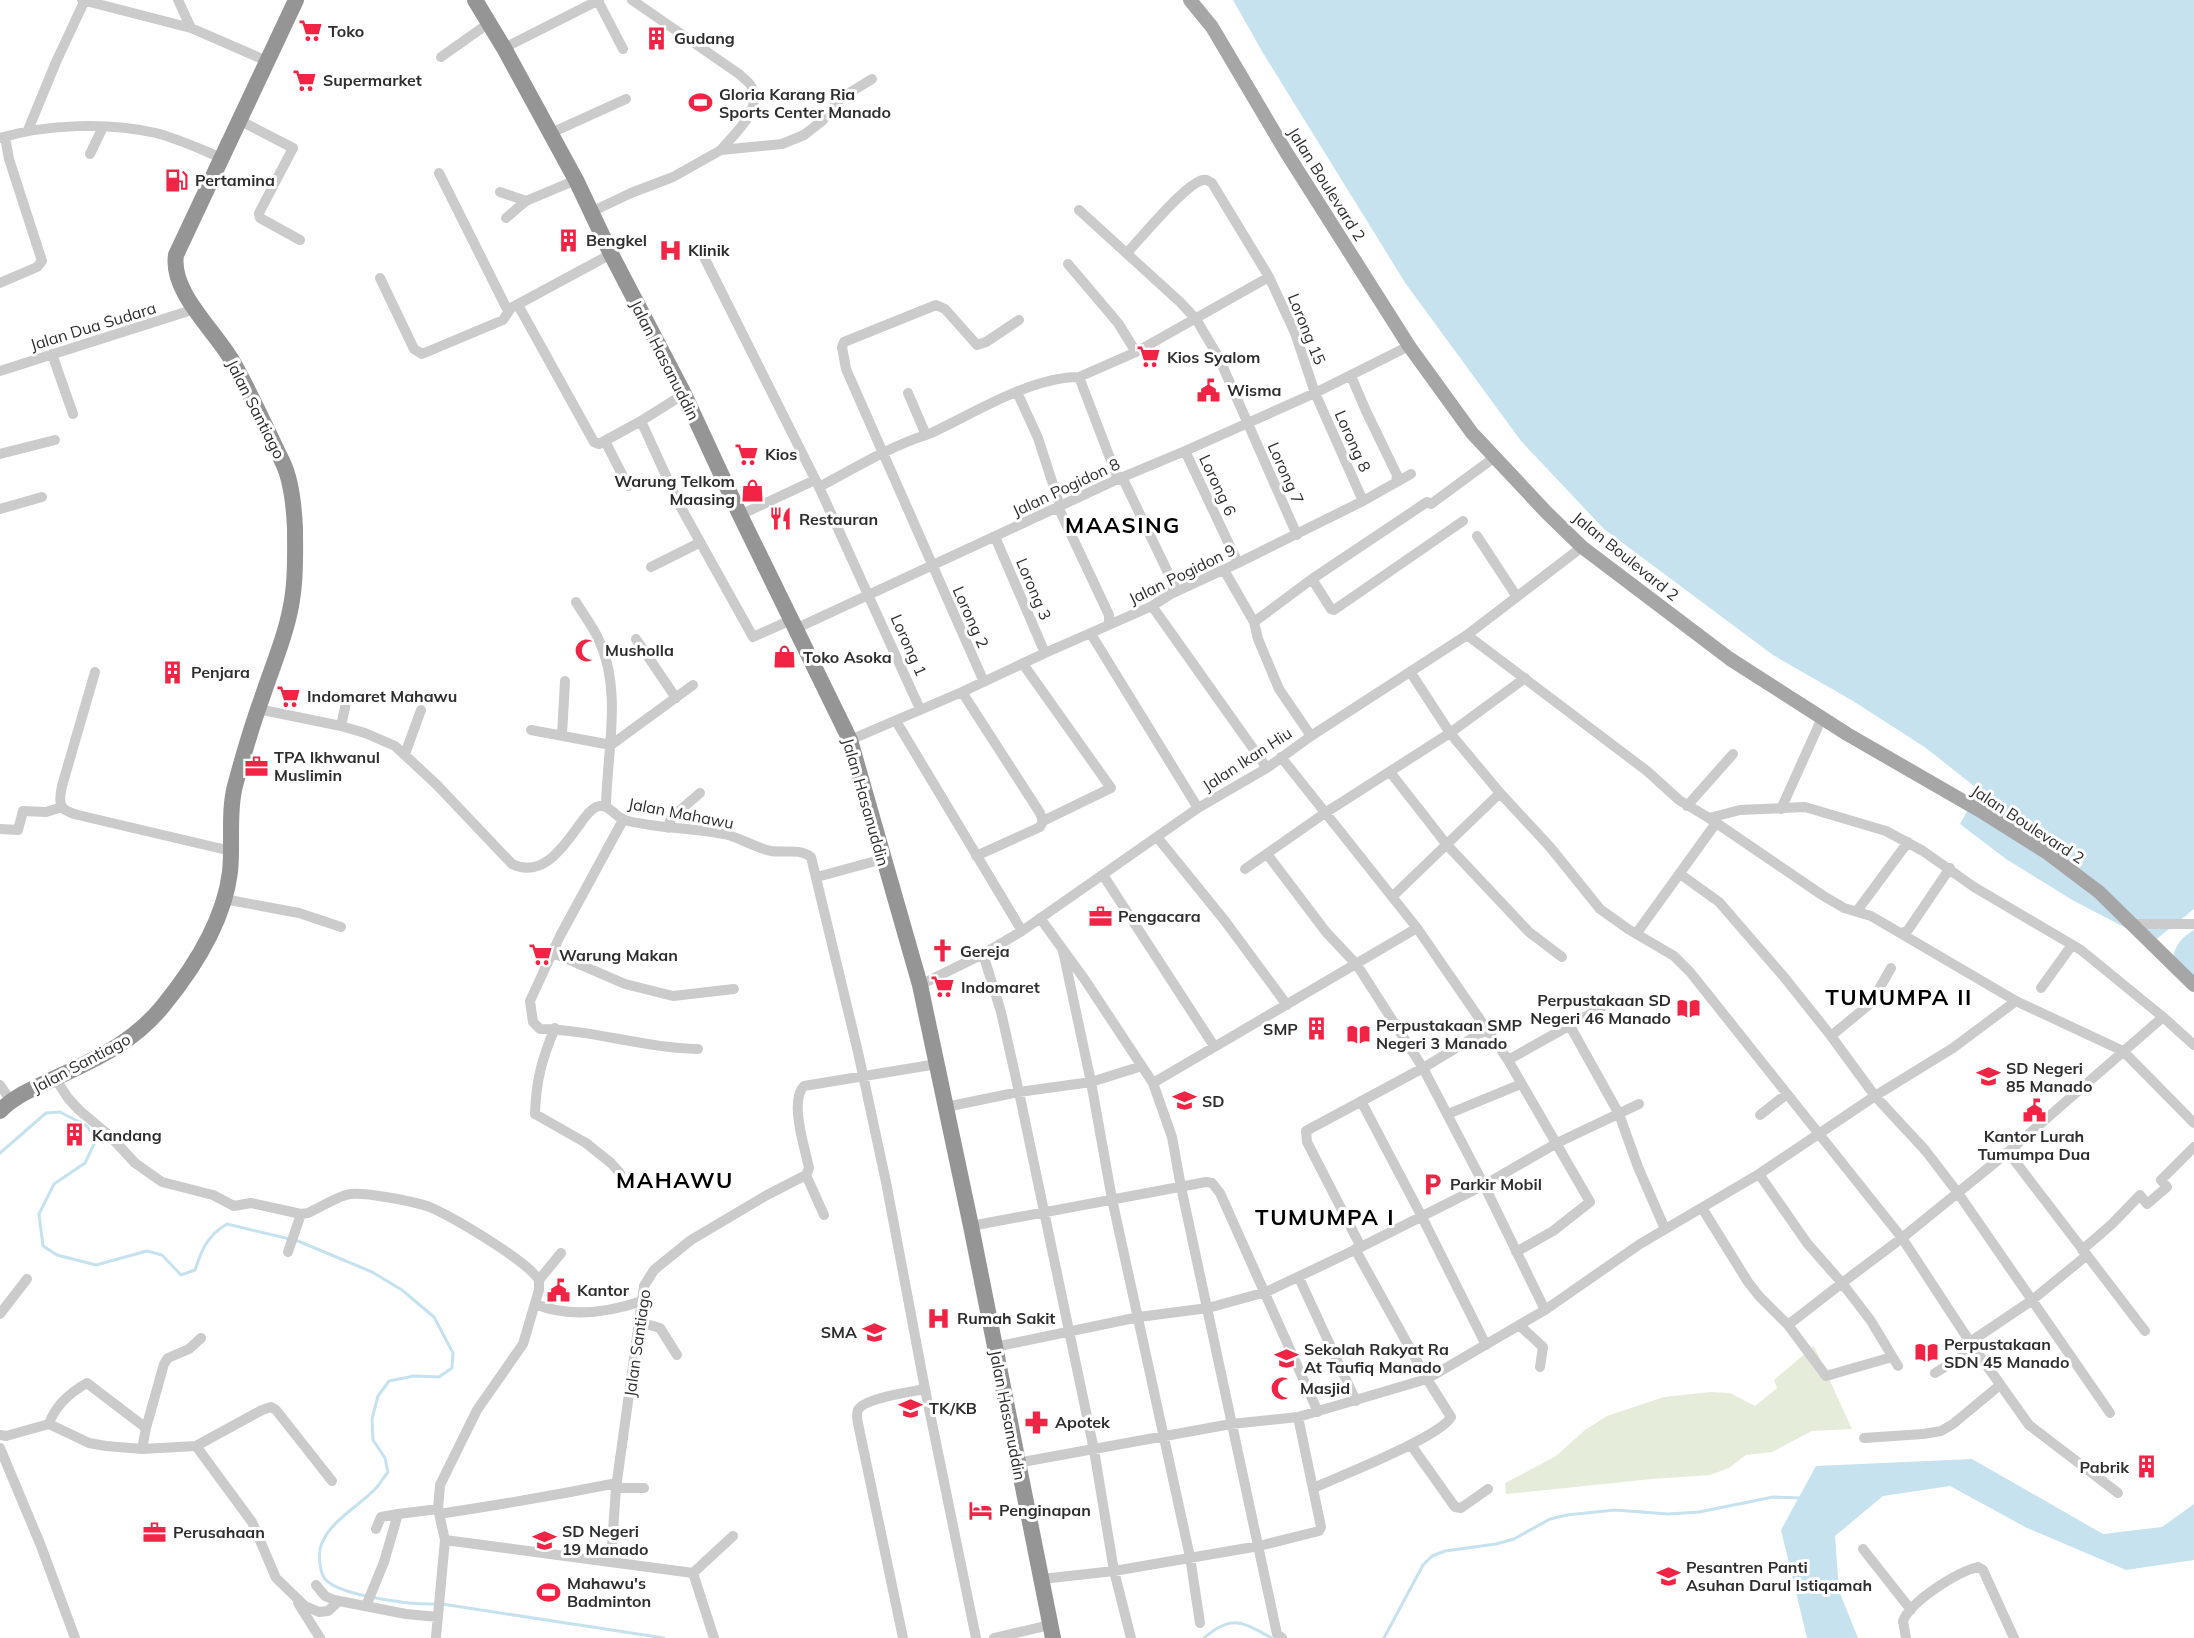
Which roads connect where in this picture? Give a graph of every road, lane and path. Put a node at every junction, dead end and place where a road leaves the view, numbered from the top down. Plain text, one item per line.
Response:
1 (84, 0) edge
2 (178, 0) edge
3 (296, 0) edge
4 (475, 0) edge
5 (599, 0) edge
6 (632, 0) edge
7 (1190, 0) edge
8 (489, 23) junction
9 (191, 28) junction
10 (504, 48) junction
11 (623, 49) dead end
12 (441, 57) dead end
13 (267, 61) junction
14 (872, 79) dead end
15 (626, 99) dead end
16 (239, 120) junction
17 (103, 127) junction
18 (28, 130) junction
19 (551, 133) junction
20 (2, 137) edge
21 (721, 150) junction
22 (90, 154) dead end
23 (222, 158) junction
24 (439, 173) dead end
25 (576, 180) junction
26 (500, 192) dead end
27 (526, 201) junction
28 (1079, 210) dead end
29 (591, 212) junction
30 (506, 218) dead end
31 (300, 240) dead end
32 (702, 253) dead end
33 (1127, 253) junction
34 (611, 254) junction
35 (1068, 264) dead end
36 (1269, 277) junction
37 (380, 278) dead end
38 (0, 283) edge
39 (513, 308) junction
40 (195, 309) junction
41 (1196, 319) junction
42 (1018, 320) dead end
43 (1409, 346) junction
44 (1136, 352) junction
45 (52, 354) junction
46 (0, 371) edge
47 (1352, 376) junction
48 (1078, 377) junction
49 (1017, 392) junction
50 (908, 393) dead end
51 (1315, 393) junction
52 (684, 394) junction
53 (73, 414) dead end
54 (641, 422) junction
55 (1247, 424) junction
56 (926, 435) junction
57 (55, 440) dead end
58 (605, 441) junction
59 (1185, 451) junction
60 (884, 453) junction
61 (0, 454) edge
62 (1495, 457) junction
63 (1411, 474) dead end
64 (1118, 479) junction
65 (1396, 482) junction
66 (817, 484) junction
67 (628, 486) dead end
68 (42, 497) dead end
69 (1363, 501) junction
70 (1057, 508) junction
71 (0, 509) edge
72 (740, 515) junction
73 (1463, 521) dead end
74 (1297, 535) junction
75 (1477, 536) dead end
76 (996, 537) junction
77 (699, 543) junction
78 (1582, 547) junction
79 (1238, 563) junction
80 (931, 566) junction
81 (651, 567) dead end
82 (1224, 570) junction
83 (1312, 579) junction
84 (870, 594) junction
85 (1171, 594) junction
86 (1517, 597) junction
87 (576, 602) dead end
88 (1152, 606) junction
89 (1254, 622) junction
90 (793, 624) junction
91 (1109, 625) junction
92 (1091, 634) junction
93 (1467, 635) junction
94 (636, 639) dead end
95 (1046, 653) junction
96 (1023, 664) junction
97 (95, 672) dead end
98 (1411, 673) junction
99 (1525, 678) junction
100 (565, 681) dead end
101 (984, 682) junction
102 (693, 685) dead end
103 (962, 693) junction
104 (347, 698) dead end
105 (676, 698) junction
106 (258, 708) junction
107 (921, 709) junction
108 (421, 710) dead end
109 (1822, 718) junction
110 (896, 721) junction
111 (341, 726) junction
112 (531, 730) dead end
113 (1450, 734) junction
114 (562, 735) junction
115 (1311, 736) junction
116 (850, 740) junction
117 (611, 745) junction
118 (405, 754) junction
119 (1733, 754) dead end
120 (1281, 757) junction
121 (1267, 768) junction
122 (1390, 772) junction
123 (700, 793) dead end
124 (1500, 793) junction
125 (606, 806) junction
126 (1687, 806) junction
127 (62, 807) junction
128 (1198, 808) junction
129 (1781, 809) junction
130 (1325, 813) junction
131 (623, 820) junction
132 (1043, 821) junction
133 (1712, 821) junction
134 (668, 828) junction
135 (0, 829) edge
136 (1157, 837) junction
137 (1908, 842) junction
138 (1447, 845) junction
139 (231, 851) junction
140 (1267, 854) junction
141 (976, 856) junction
142 (883, 859) junction
143 (1245, 868) dead end
144 (1950, 868) junction
145 (1680, 874) junction
146 (1103, 875) junction
147 (817, 877) junction
148 (1393, 896) junction
149 (224, 899) junction
150 (1857, 911) junction
151 (1040, 918) junction
152 (2131, 924) junction
153 (2194, 924) edge
154 (341, 927) dead end
155 (1417, 928) junction
156 (1022, 931) junction
157 (1902, 933) junction
158 (1636, 934) junction
159 (2073, 945) junction
160 (1063, 951) junction
161 (553, 954) junction
162 (983, 954) junction
163 (1562, 957) dead end
164 (1357, 964) junction
165 (1891, 968) dead end
166 (920, 985) junction
167 (2194, 985) edge
168 (2041, 988) dead end
169 (734, 989) dead end
170 (2016, 1000) junction
171 (1287, 1005) junction
172 (1601, 1008) dead end
173 (2163, 1017) junction
174 (1570, 1026) junction
175 (555, 1028) junction
176 (1486, 1030) junction
177 (1831, 1036) junction
178 (2194, 1045) edge
179 (1214, 1046) junction
180 (699, 1049) dead end
181 (2123, 1051) junction
182 (1508, 1060) junction
183 (937, 1064) junction
184 (1142, 1066) junction
185 (1423, 1068) junction
186 (863, 1076) junction
187 (55, 1078) junction
188 (1091, 1082) junction
189 (1153, 1083) junction
190 (1521, 1084) junction
191 (0, 1085) edge
192 (1019, 1092) junction
193 (1787, 1094) junction
194 (1875, 1096) junction
195 (1361, 1101) junction
196 (1639, 1104) dead end
197 (6, 1106) edge
198 (946, 1107) junction
199 (1448, 1114) junction
200 (1619, 1114) junction
201 (1760, 1115) dead end
202 (2194, 1124) edge
203 (1820, 1134) junction
204 (1557, 1143) junction
205 (2194, 1147) edge
206 (2008, 1152) junction
207 (620, 1173) dead end
208 (1759, 1174) junction
209 (806, 1175) junction
210 (1484, 1185) junction
211 (1181, 1187) junction
212 (1958, 1193) junction
213 (1112, 1199) junction
214 (1702, 1208) junction
215 (1045, 1211) junction
216 (301, 1214) junction
217 (824, 1215) dead end
218 (1421, 1215) junction
219 (971, 1226) junction
220 (1665, 1229) junction
221 (1902, 1238) junction
222 (290, 1243) dead end
223 (1358, 1248) junction
224 (1516, 1252) junction
225 (561, 1253) dead end
226 (2084, 1253) junction
227 (1299, 1278) junction
228 (27, 1279) dead end
229 (539, 1280) junction
230 (1842, 1283) junction
231 (1266, 1292) junction
232 (642, 1301) junction
233 (2031, 1301) junction
234 (535, 1304) junction
235 (1208, 1308) junction
236 (1545, 1310) junction
237 (0, 1314) edge
238 (1139, 1317) junction
239 (639, 1322) junction
240 (1519, 1325) junction
241 (1788, 1325) junction
242 (1070, 1331) junction
243 (2145, 1331) dead end
244 (201, 1338) dead end
245 (1486, 1345) junction
246 (1973, 1346) junction
247 (995, 1347) junction
248 (677, 1355) dead end
249 (1540, 1367) dead end
250 (1935, 1373) dead end
251 (1426, 1379) junction
252 (2000, 1385) junction
253 (925, 1389) junction
254 (1356, 1401) junction
255 (1318, 1412) junction
256 (2110, 1413) dead end
257 (1298, 1418) junction
258 (49, 1424) junction
259 (1231, 1424) junction
260 (146, 1428) junction
261 (0, 1435) edge
262 (1165, 1436) junction
263 (1864, 1438) dead end
264 (1411, 1445) junction
265 (196, 1446) junction
266 (0, 1448) edge
267 (142, 1449) junction
268 (1094, 1450) junction
269 (1017, 1463) junction
270 (332, 1481) dead end
271 (616, 1486) junction
272 (644, 1488) dead end
273 (1313, 1488) junction
274 (1488, 1489) dead end
275 (2118, 1493) dead end
276 (438, 1512) junction
277 (398, 1514) junction
278 (376, 1529) dead end
279 (734, 1536) dead end
280 (445, 1540) junction
281 (1259, 1546) junction
282 (1863, 1549) dead end
283 (1190, 1557) junction
284 (611, 1561) junction
285 (1114, 1571) junction
286 (693, 1573) junction
287 (1041, 1579) junction
288 (316, 1585) dead end
289 (289, 1590) junction
290 (339, 1600) junction
291 (367, 1601) junction
292 (1911, 1610) junction
293 (438, 1612) junction
294 (1200, 1623) dead end
295 (1052, 1632) edge
296 (436, 1637) edge
297 (75, 1638) edge
298 (320, 1638) edge
299 (714, 1638) edge
300 (903, 1638) edge
301 (976, 1638) edge
302 (994, 1638) edge
303 (1131, 1638) edge
304 (1282, 1638) edge
305 (1906, 1638) edge
306 (2014, 1638) edge

1 - 9 street
1 - 18 street
2 - 9 street
3 - 13 highway, Jalan Santiago
4 - 8 highway, Jalan Hasanuddin
5 - 10 street
5 - 11 street
6 - 21 street
7 - 43 main road, Jalan Boulevard 2
8 - 10 highway, Jalan Hasanuddin
8 - 12 street
9 - 13 street
10 - 19 highway, Jalan Hasanuddin
13 - 16 highway, Jalan Santiago
14 - 21 street
15 - 19 street
16 - 23 highway, Jalan Santiago
16 - 31 street
17 - 18 street
17 - 22 street
17 - 23 street
18 - 20 street
19 - 25 highway, Jalan Hasanuddin
20 - 38 street
21 - 29 street
23 - 40 highway, Jalan Santiago
24 - 39 street
25 - 27 street
25 - 29 highway, Jalan Hasanuddin
26 - 27 street
27 - 30 street
28 - 33 street, Lorong 7
29 - 34 highway, Jalan Hasanuddin
32 - 66 street, Lorong 1
33 - 36 street, Lorong 15
33 - 41 street, Lorong 7
34 - 39 street
34 - 52 highway, Jalan Hasanuddin
35 - 44 street
36 - 41 street
36 - 51 street, Lorong 15
37 - 39 street
39 - 58 street
40 - 45 street, Jalan Dua Sudara
40 - 106 highway, Jalan Santiago
41 - 44 street
41 - 55 street, Lorong 7
42 - 60 street, Lorong 2
43 - 47 street, Jalan Pogidon 8
43 - 62 main road, Jalan Boulevard 2
44 - 48 street
45 - 46 street, Jalan Dua Sudara
45 - 53 street
47 - 51 street, Jalan Pogidon 8
47 - 65 street
48 - 49 street
48 - 64 street
49 - 56 street
49 - 70 street
50 - 56 street
51 - 55 street, Jalan Pogidon 8
51 - 69 street, Lorong 8
52 - 54 street
52 - 72 highway, Jalan Hasanuddin
54 - 58 street
54 - 77 street
55 - 59 street, Jalan Pogidon 8
55 - 74 street, Lorong 7
56 - 60 street
57 - 61 street
58 - 67 street
59 - 64 street, Jalan Pogidon 8
59 - 79 street, Lorong 6
60 - 66 street
60 - 80 street, Lorong 2
62 - 78 main road, Jalan Boulevard 2
62 - 83 street
63 - 65 street, Jalan Pogidon 9
64 - 70 street, Jalan Pogidon 8
64 - 85 street
65 - 69 street, Jalan Pogidon 9
66 - 72 street
66 - 84 street, Lorong 1
68 - 71 street
69 - 74 street, Jalan Pogidon 9
70 - 76 street, Jalan Pogidon 8
70 - 91 street
72 - 90 highway, Jalan Hasanuddin
73 - 83 street
74 - 79 street, Jalan Pogidon 9
75 - 86 street
76 - 80 street, Jalan Pogidon 8
76 - 95 street, Lorong 3
77 - 81 street
77 - 90 street, Jalan Pogidon 8
78 - 86 street, Jalan Ikan Hiu
78 - 109 main road, Jalan Boulevard 2
79 - 82 street, Jalan Pogidon 9
80 - 84 street, Jalan Pogidon 8
80 - 101 street, Lorong 2
82 - 85 street, Jalan Pogidon 9
82 - 89 street
83 - 89 street
84 - 90 street, Jalan Pogidon 8
84 - 107 street, Lorong 1
85 - 88 street, Jalan Pogidon 9
86 - 93 street, Jalan Ikan Hiu
87 - 117 street
88 - 91 street, Jalan Pogidon 9
88 - 121 street
89 - 115 street
90 - 116 highway, Jalan Hasanuddin
91 - 92 street, Jalan Pogidon 9
92 - 95 street, Jalan Pogidon 9
92 - 128 street
93 - 98 street, Jalan Ikan Hiu
93 - 99 street
94 - 105 street
95 - 96 street, Jalan Pogidon 9
96 - 101 street, Jalan Pogidon 9
96 - 132 street
97 - 127 street
98 - 113 street
98 - 115 street, Jalan Ikan Hiu
99 - 113 street
99 - 126 street
100 - 114 street
101 - 103 street, Jalan Pogidon 9
102 - 105 street
103 - 107 street, Jalan Pogidon 9
103 - 132 street
104 - 111 street
105 - 117 street
106 - 111 street, Jalan Mahawu
106 - 139 highway, Jalan Santiago
107 - 110 street, Jalan Pogidon 9
108 - 118 street
109 - 129 street
109 - 152 main road, Jalan Boulevard 2
110 - 116 street, Jalan Pogidon 9
110 - 141 street
111 - 118 street, Jalan Mahawu
112 - 114 street
113 - 122 street
113 - 124 street
114 - 117 street
115 - 120 street, Jalan Ikan Hiu
116 - 142 highway, Jalan Hasanuddin
117 - 125 street
118 - 125 street, Jalan Mahawu
119 - 126 street
120 - 121 street, Jalan Ikan Hiu
120 - 130 street
121 - 128 street, Jalan Ikan Hiu
122 - 130 street
122 - 138 street
123 - 134 street
124 - 138 street
124 - 158 street
125 - 131 street, Jalan Mahawu
126 - 133 street
127 - 135 street
127 - 139 street
128 - 136 street, Jalan Ikan Hiu
129 - 133 street
129 - 137 street
130 - 140 street
130 - 148 street
131 - 134 street, Jalan Mahawu
131 - 161 street
132 - 141 street
133 - 145 street
133 - 150 street
134 - 147 street, Jalan Mahawu
136 - 146 street, Jalan Ikan Hiu
136 - 171 street
137 - 144 street
137 - 150 street
138 - 148 street
138 - 163 street
139 - 149 highway, Jalan Santiago
140 - 143 street
140 - 164 street
141 - 156 street
142 - 147 street
142 - 166 highway, Jalan Hasanuddin
144 - 157 street
144 - 159 street
145 - 158 street
145 - 177 street
146 - 151 street, Jalan Ikan Hiu
146 - 179 street
147 - 186 street, Jalan Mahawu
148 - 155 street
149 - 154 street
149 - 187 highway, Jalan Santiago
150 - 157 street
151 - 156 street, Jalan Ikan Hiu
151 - 160 street
152 - 153 street
152 - 167 main road, Jalan Boulevard 2
155 - 164 street
155 - 176 street
156 - 162 street, Jalan Ikan Hiu
157 - 170 street
158 - 193 street
159 - 168 street
159 - 173 street
160 - 184 street
160 - 188 street
161 - 169 street
161 - 175 street
162 - 166 street, Jalan Ikan Hiu
162 - 192 street
164 - 171 street
164 - 185 street
165 - 177 street
166 - 183 highway, Jalan Hasanuddin
170 - 181 street
170 - 194 street
171 - 179 street
172 - 174 street
173 - 178 street
173 - 181 street
174 - 182 street
174 - 200 street
175 - 180 street
175 - 207 street
176 - 182 street
176 - 185 street
177 - 194 street
179 - 189 street
181 - 202 street
181 - 206 street
182 - 190 street
183 - 186 street
183 - 198 highway, Jalan Hasanuddin
184 - 188 street
184 - 189 street
185 - 195 street
185 - 199 street
186 - 209 street
186 - 253 street
187 - 197 highway, Jalan Santiago
187 - 216 street
188 - 192 street
188 - 213 street
189 - 211 street
190 - 199 street
190 - 204 street
191 - 197 street
192 - 198 street
192 - 215 street
193 - 201 street
193 - 203 street
194 - 203 street
194 - 212 street
195 - 218 street
195 - 223 street
196 - 200 street
198 - 219 highway, Jalan Hasanuddin
199 - 210 street
200 - 204 street
200 - 220 street
203 - 208 street
203 - 221 street
204 - 210 street
204 - 224 street
205 - 226 street
206 - 212 street
206 - 226 street
208 - 214 street
208 - 230 street
209 - 217 street
209 - 232 street, Jalan Santiago
210 - 218 street
210 - 224 street
211 - 213 street
211 - 231 street
211 - 235 street
212 - 221 street
212 - 233 street
213 - 215 street
213 - 238 street
214 - 220 street
214 - 241 street
215 - 219 street
215 - 242 street
216 - 222 street
216 - 229 street
218 - 223 street
218 - 245 street
219 - 247 highway, Jalan Hasanuddin
220 - 236 street
221 - 230 street
221 - 246 street
223 - 227 street
223 - 251 street
224 - 236 street
225 - 229 street
226 - 233 street
226 - 243 street
227 - 231 street
227 - 254 street
228 - 237 street
229 - 234 street
230 - 241 street
230 - 241 street
231 - 235 street
231 - 255 street
232 - 234 street
232 - 239 street, Jalan Santiago
233 - 246 street
233 - 256 street
234 - 276 street
235 - 238 street
235 - 259 street
236 - 240 street
238 - 242 street
238 - 262 street
239 - 248 street
239 - 271 street, Jalan Santiago
240 - 245 street
240 - 249 street
242 - 247 street
242 - 268 street
244 - 260 street
245 - 251 street
246 - 250 street
246 - 252 street
247 - 269 highway, Jalan Hasanuddin
251 - 254 street
251 - 264 street
252 - 263 street
252 - 275 street
253 - 300 street
253 - 301 street
254 - 255 street
255 - 257 street
257 - 259 street
257 - 273 street
258 - 260 street
258 - 261 street
258 - 267 street
259 - 262 street
259 - 281 street
260 - 267 street
262 - 268 street
262 - 283 street
264 - 273 street
264 - 274 street
265 - 267 street
265 - 270 street
265 - 289 street
266 - 297 street
268 - 269 street
268 - 285 street
269 - 287 highway, Jalan Hasanuddin
271 - 272 street
271 - 276 street
271 - 284 street, Jalan Santiago
273 - 281 street
276 - 277 street
276 - 280 street
277 - 278 street
277 - 291 street
279 - 286 street
280 - 284 street
280 - 293 street
281 - 283 street
281 - 304 street
282 - 292 street
283 - 285 street
283 - 294 street
284 - 286 street
285 - 287 street
285 - 303 street
286 - 299 street
287 - 295 highway, Jalan Hasanuddin
288 - 290 street
289 - 290 street
289 - 298 street
290 - 291 street
291 - 293 street
292 - 305 street
292 - 306 street
293 - 296 street
295 - 302 street

